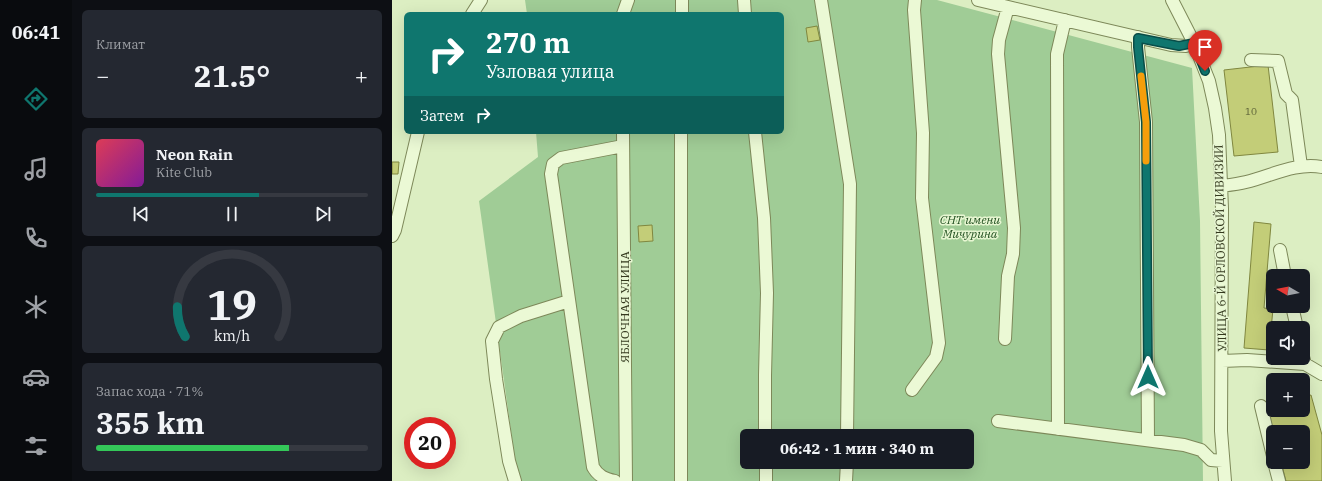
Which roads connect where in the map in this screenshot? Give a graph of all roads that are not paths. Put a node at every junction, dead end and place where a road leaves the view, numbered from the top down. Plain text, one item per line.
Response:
1 (481, 0) edge
2 (628, 0) edge
3 (682, 0) edge
4 (744, 0) edge
5 (821, 0) edge
6 (915, 0) edge
7 (978, 0) edge
8 (1172, 0) edge
9 (1008, 7) junction
10 (473, 12) edge
11 (624, 12) edge
12 (682, 12) edge
13 (745, 12) edge
14 (1065, 20) junction
15 (1138, 38) junction
16 (1194, 43) junction
17 (1251, 60) dead end
18 (418, 134) edge
19 (623, 134) edge
20 (682, 134) edge
21 (755, 134) edge
22 (623, 146) junction
23 (1301, 166) junction
24 (1322, 167) edge
25 (1221, 186) junction
26 (392, 236) edge
27 (1280, 250) dead end
28 (1284, 269) edge
29 (569, 300) junction
30 (1005, 340) dead end
31 (1266, 360) edge
32 (1222, 361) junction
33 (1310, 365) edge
34 (1322, 374) edge
35 (912, 390) dead end
36 (1261, 406) dead end
37 (998, 421) dead end
38 (1266, 427) edge
39 (765, 429) edge
40 (847, 429) edge
41 (1058, 429) junction
42 (1148, 440) junction
43 (1223, 461) junction
44 (766, 469) edge
45 (847, 469) edge
46 (1276, 469) edge
47 (515, 481) edge
48 (615, 481) edge
49 (626, 481) edge
50 (681, 481) edge
51 (766, 481) edge
52 (846, 481) edge
53 (1225, 481) edge
54 (1279, 481) edge

1 - 10 street
2 - 11 street
3 - 12 street
4 - 13 street
5 - 40 street
6 - 35 street
7 - 9 street
8 - 16 street, УЛИЦА 6-Й ОРЛОВСКОЙ ДИВИЗИИ
9 - 14 street
9 - 30 street
14 - 15 street
14 - 41 street
15 - 16 street
15 - 42 street
16 - 25 street, УЛИЦА 6-Й ОРЛОВСКОЙ ДИВИЗИИ
17 - 23 street
18 - 26 street
19 - 22 street, ЯБЛОЧНАЯ УЛИЦА
20 - 50 street
21 - 39 street
22 - 29 street
22 - 49 street, ЯБЛОЧНАЯ УЛИЦА
23 - 24 street
23 - 25 street
25 - 32 street, УЛИЦА 6-Й ОРЛОВСКОЙ ДИВИЗИИ
27 - 28 street
29 - 47 street
29 - 48 street
31 - 32 street
32 - 43 street, УЛИЦА 6-Й ОРЛОВСКОЙ ДИВИЗИИ
33 - 34 street
36 - 38 street
37 - 41 street
41 - 42 street
42 - 43 street
43 - 53 street, УЛИЦА 6-Й ОРЛОВСКОЙ ДИВИЗИИ
44 - 51 street
45 - 52 street
46 - 54 street

